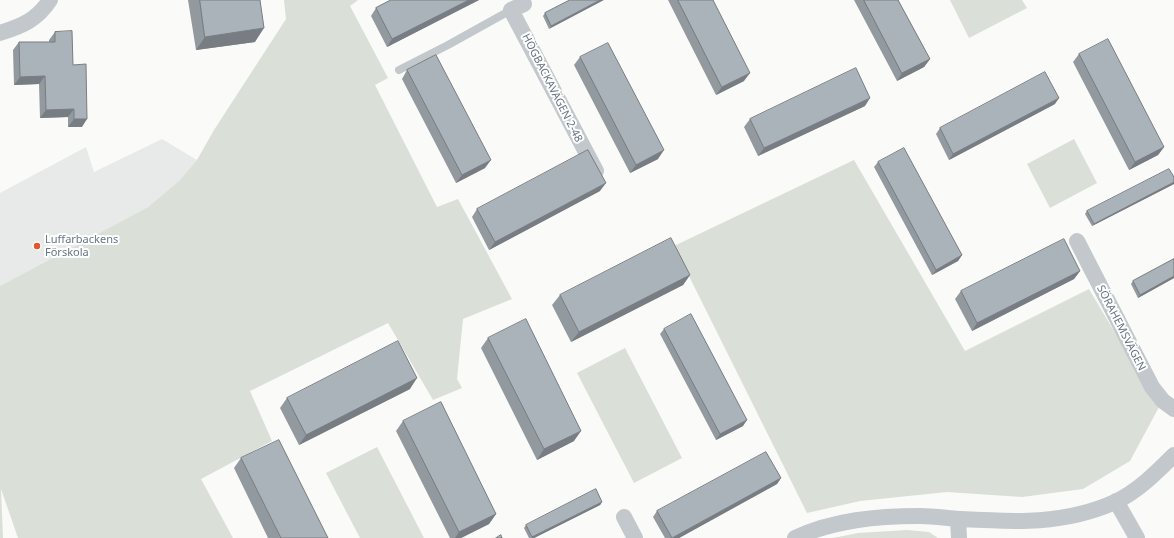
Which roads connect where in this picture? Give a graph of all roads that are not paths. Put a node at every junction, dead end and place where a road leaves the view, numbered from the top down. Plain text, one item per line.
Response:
1 (50, 0) edge
2 (517, 5) edge
3 (0, 33) edge
4 (399, 70) dead end
5 (602, 183) edge
6 (1077, 240) dead end
7 (1174, 409) edge
8 (1174, 455) edge
9 (1116, 501) junction
10 (624, 517) dead end
11 (958, 519) junction
12 (635, 538) edge
13 (795, 538) edge
14 (959, 538) edge
15 (1137, 538) edge

1 - 3 street
2 - 4 lane
2 - 5 street, HÖGBACKAVÄGEN 2-48
6 - 7 street, SÖRAHEMSVÄGEN
8 - 9 street
9 - 11 street
9 - 15 street
10 - 12 street
11 - 13 street
11 - 14 street

